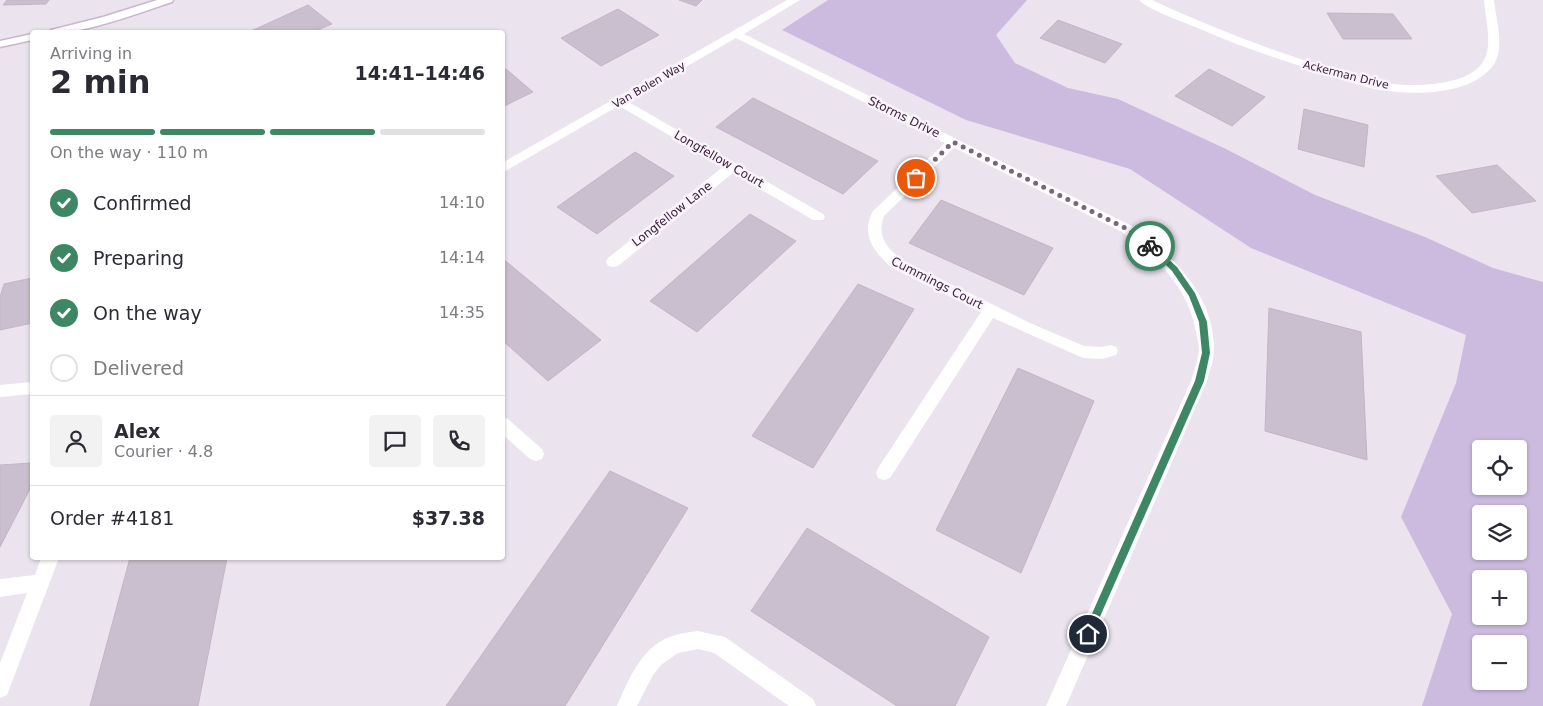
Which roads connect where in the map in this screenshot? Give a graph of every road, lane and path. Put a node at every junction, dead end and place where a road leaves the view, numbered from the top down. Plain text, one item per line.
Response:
1 (168, 0) edge
2 (795, 0) edge
3 (1144, 0) edge
4 (1489, 0) edge
5 (63, 30) edge
6 (736, 34) junction
7 (30, 37) edge
8 (0, 44) edge
9 (620, 101) junction
10 (953, 142) junction
11 (505, 167) edge
12 (732, 167) junction
13 (818, 217) dead end
14 (612, 262) dead end
15 (990, 310) junction
16 (1111, 351) dead end
17 (30, 388) edge
18 (0, 391) edge
19 (505, 427) edge
20 (536, 454) dead end
21 (884, 473) dead end
22 (49, 560) edge
23 (40, 583) junction
24 (0, 588) edge
25 (0, 688) edge
26 (627, 706) edge
27 (806, 706) edge
28 (1056, 706) edge

1 - 5 street
2 - 6 street, Van Bolen Way
3 - 4 street, Ackerman Drive
6 - 9 street, Van Bolen Way
6 - 10 street, Storms Drive
7 - 8 street
9 - 11 street, Van Bolen Way
9 - 12 street, Longfellow Court
10 - 15 street, Cummings Court
10 - 28 street, Storms Drive
12 - 13 street, Longfellow Court
12 - 14 street, Longfellow Lane
15 - 16 street, Cummings Court
15 - 21 street, Cummings Court
17 - 18 street
19 - 20 street
22 - 23 street
23 - 24 street
23 - 25 street
26 - 27 street

